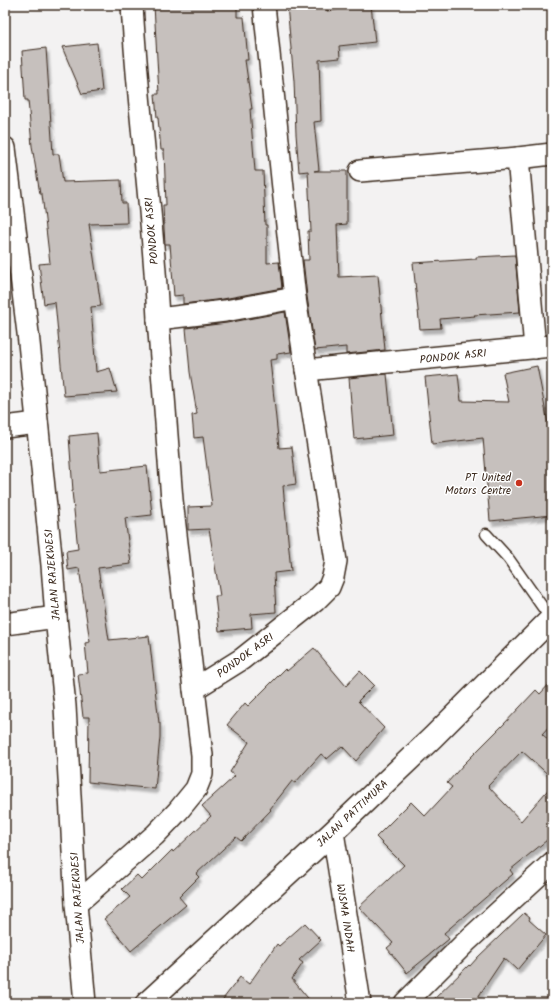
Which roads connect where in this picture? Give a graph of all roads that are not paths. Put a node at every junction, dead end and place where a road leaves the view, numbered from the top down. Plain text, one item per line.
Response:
1 (132, 5) edge
2 (264, 5) edge
3 (5, 148) edge
4 (552, 154) edge
5 (518, 158) junction
6 (360, 171) dead end
7 (11, 247) edge
8 (295, 298) junction
9 (158, 319) junction
10 (544, 347) edge
11 (306, 370) junction
12 (37, 423) junction
13 (5, 427) edge
14 (486, 534) dead end
15 (56, 617) junction
16 (551, 618) edge
17 (5, 624) edge
18 (194, 689) junction
19 (333, 832) junction
20 (552, 863) edge
21 (76, 904) junction
22 (85, 1003) edge
23 (147, 1003) edge
24 (360, 1003) edge
25 (405, 1003) edge

1 - 9 street, PONDOK ASRI
2 - 8 street, PONDOK ASRI
3 - 7 street, JALAN RAJEKWESI
4 - 5 street
5 - 6 street
5 - 10 street
7 - 12 street, JALAN RAJEKWESI
8 - 9 street
8 - 11 street, PONDOK ASRI
9 - 18 street, PONDOK ASRI
10 - 11 street, PONDOK ASRI
11 - 18 street, PONDOK ASRI
12 - 13 street
12 - 15 street, JALAN RAJEKWESI
14 - 16 lane
15 - 17 street
15 - 21 street, JALAN RAJEKWESI
16 - 19 street, JALAN PATTIMURA
18 - 21 street
19 - 23 street, JALAN PATTIMURA
19 - 24 street, WISMA INDAH
20 - 25 street
21 - 22 street, JALAN RAJEKWESI

